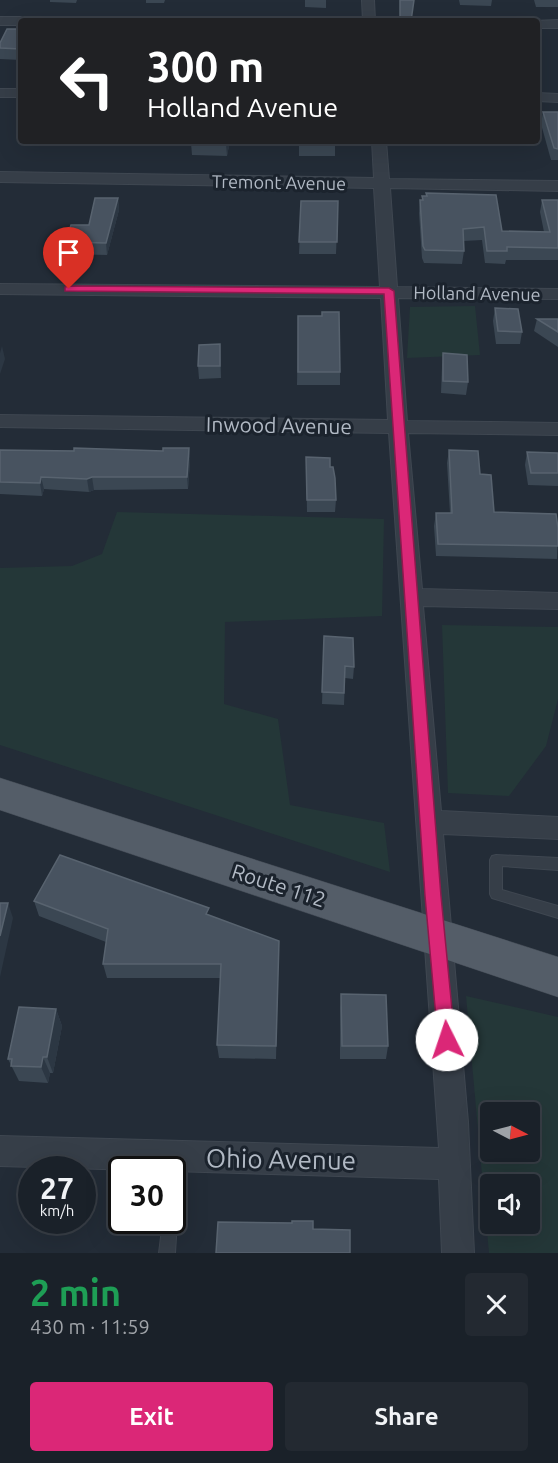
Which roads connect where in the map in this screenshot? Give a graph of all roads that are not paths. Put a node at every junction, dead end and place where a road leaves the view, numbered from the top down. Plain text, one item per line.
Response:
1 (368, 0) edge
2 (369, 18) edge
3 (0, 21) edge
4 (18, 21) edge
5 (540, 24) edge
6 (558, 24) edge
7 (0, 93) edge
8 (18, 93) edge
9 (540, 97) edge
10 (558, 98) edge
11 (379, 144) edge
12 (0, 177) edge
13 (382, 184) junction
14 (558, 186) edge
15 (0, 289) edge
16 (389, 291) junction
17 (558, 294) edge
18 (0, 421) edge
19 (398, 427) junction
20 (558, 429) edge
21 (412, 597) junction
22 (558, 601) edge
23 (1, 797) edge
24 (429, 822) junction
25 (558, 828) edge
26 (558, 864) edge
27 (558, 912) edge
28 (439, 938) junction
29 (558, 977) edge
30 (0, 1151) edge
31 (175, 1156) edge
32 (186, 1156) edge
33 (453, 1164) junction
34 (169, 1234) edge
35 (167, 1253) edge
36 (458, 1253) edge

1 - 2 street
3 - 4 street
5 - 6 street
7 - 8 street
9 - 10 street
11 - 13 street
12 - 13 street, Tremont Avenue
13 - 14 street, Tremont Avenue
13 - 16 street
15 - 16 street, Holland Avenue
16 - 17 street, Holland Avenue
16 - 19 street
18 - 19 street, Inwood Avenue
19 - 20 street, Inwood Avenue
19 - 21 street
21 - 22 street
21 - 24 street
23 - 28 main road, Route 112
24 - 25 street
24 - 28 street
26 - 27 lane
28 - 29 main road, Route 112
28 - 33 street
30 - 31 street, Ohio Avenue
32 - 33 street, Ohio Avenue
33 - 36 street
34 - 35 lane

